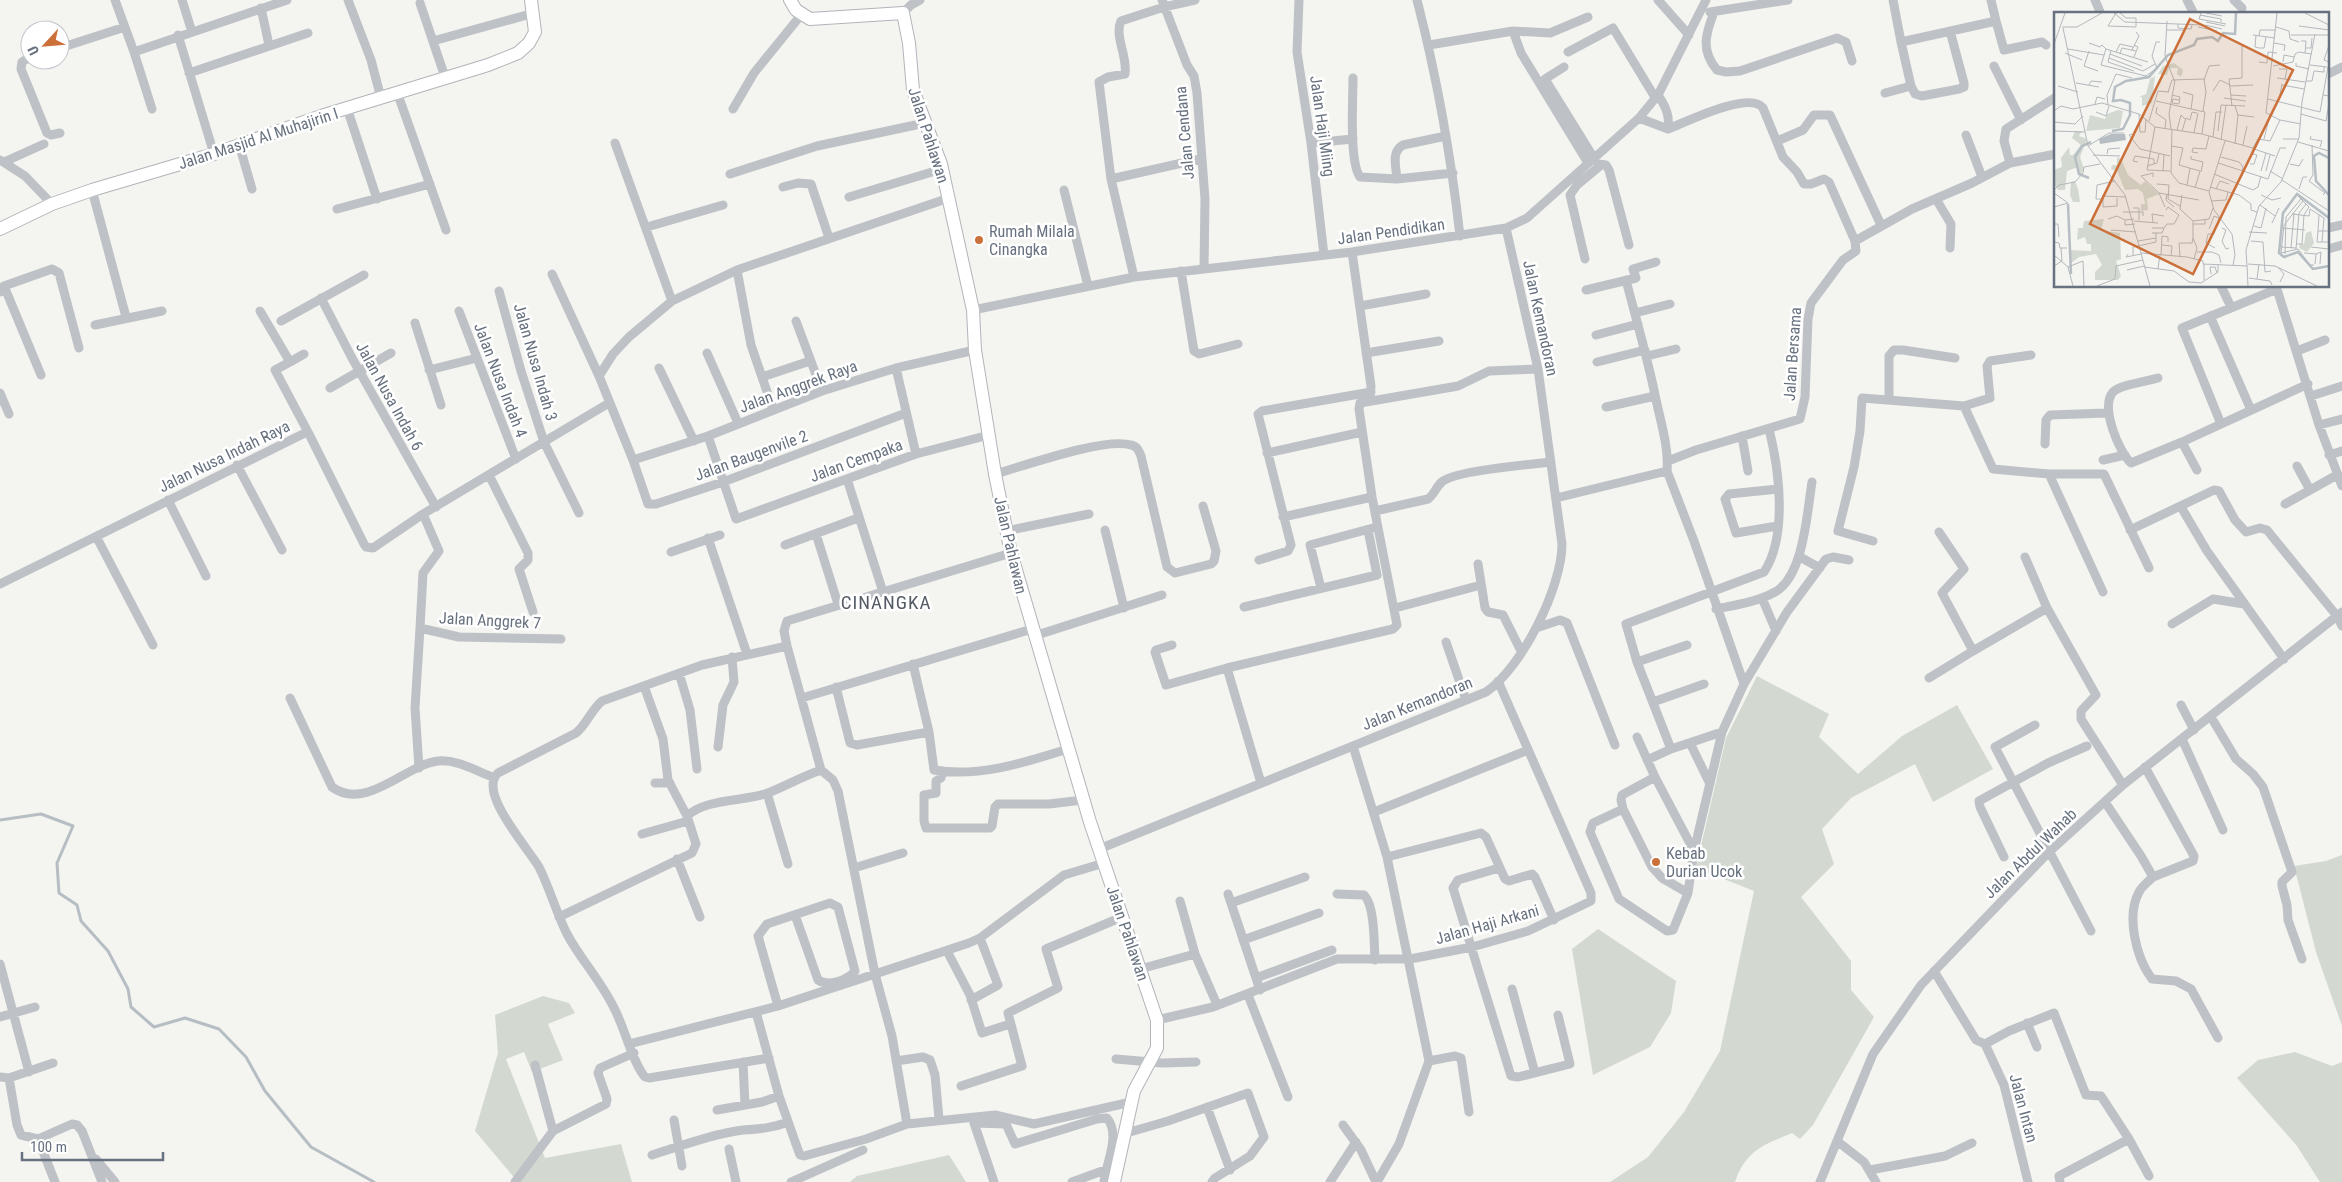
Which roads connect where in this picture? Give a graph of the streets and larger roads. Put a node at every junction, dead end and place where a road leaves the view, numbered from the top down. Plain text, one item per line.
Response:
1 (115, 0) edge
2 (182, 0) edge
3 (287, 0) edge
4 (348, 0) edge
5 (790, 0) edge
6 (920, 0) edge
7 (1195, 0) edge
8 (1299, 0) edge
9 (1417, 0) edge
10 (1658, 0) edge
11 (1706, 0) edge
12 (1788, 0) edge
13 (1893, 0) edge
14 (1991, 0) edge
15 (2095, 0) edge
16 (2187, 0) edge
17 (2234, 0) edge
18 (420, 3) dead end
19 (1163, 3) edge
20 (532, 6) edge
21 (908, 6) edge
22 (261, 8) junction
23 (2242, 8) dead end
24 (1714, 12) junction
25 (2100, 12) edge
26 (2193, 12) edge
27 (1700, 14) junction
28 (801, 15) junction
29 (1588, 17) dead end
30 (1996, 21) junction
31 (125, 27) junction
32 (1950, 30) junction
33 (192, 32) junction
34 (308, 32) dead end
35 (1514, 32) junction
36 (178, 35) junction
37 (1689, 35) junction
38 (433, 41) junction
39 (1901, 42) junction
40 (2046, 44) dead end
41 (70, 45) edge
42 (269, 45) junction
43 (1429, 45) junction
44 (134, 52) junction
45 (1568, 52) dead end
46 (1852, 61) dead end
47 (1994, 66) dead end
48 (1564, 67) dead end
49 (2342, 67) edge
50 (21, 70) edge
51 (189, 73) junction
52 (2330, 73) edge
53 (445, 77) junction
54 (1353, 78) dead end
55 (1910, 86) junction
56 (397, 92) junction
57 (1885, 92) dead end
58 (1657, 97) junction
59 (381, 98) junction
60 (2054, 98) edge
61 (347, 108) junction
62 (152, 109) dead end
63 (733, 109) dead end
64 (1639, 118) junction
65 (2021, 120) junction
66 (925, 124) junction
67 (1668, 129) junction
68 (60, 133) dead end
69 (1446, 136) junction
70 (1966, 136) dead end
71 (1354, 139) junction
72 (1777, 141) junction
73 (615, 143) dead end
74 (44, 144) dead end
75 (239, 144) junction
76 (1311, 144) junction
77 (214, 154) junction
78 (2054, 154) edge
79 (1200, 159) junction
80 (2, 161) edge
81 (1593, 162) junction
82 (2010, 163) junction
83 (942, 169) junction
84 (1453, 173) junction
85 (730, 174) dead end
86 (1982, 177) junction
87 (1111, 179) junction
88 (1397, 179) junction
89 (430, 184) junction
90 (784, 187) dead end
91 (252, 189) dead end
92 (92, 190) junction
93 (1064, 190) dead end
94 (849, 197) dead end
95 (949, 198) junction
96 (377, 199) junction
97 (1936, 199) junction
98 (52, 204) junction
99 (723, 205) dead end
100 (337, 209) dead end
101 (1880, 226) junction
102 (647, 227) junction
103 (1506, 228) junction
104 (0, 229) edge
105 (446, 230) dead end
106 (1460, 236) junction
107 (829, 238) junction
108 (1855, 241) junction
109 (1629, 245) dead end
110 (2342, 245) edge
111 (1950, 248) dead end
112 (2330, 249) edge
113 (1352, 252) junction
114 (1324, 255) junction
115 (1585, 259) dead end
116 (1656, 262) dead end
117 (1204, 269) junction
118 (737, 270) junction
119 (1181, 271) junction
120 (552, 274) dead end
121 (364, 275) dead end
122 (1134, 277) junction
123 (1626, 280) junction
124 (1088, 286) junction
125 (2222, 288) edge
126 (2276, 288) edge
127 (2, 289) edge
128 (499, 290) dead end
129 (1586, 290) dead end
130 (1426, 294) dead end
131 (321, 298) junction
132 (672, 301) junction
133 (1670, 304) dead end
134 (1360, 306) junction
135 (2231, 307) junction
136 (973, 310) junction
137 (162, 311) dead end
138 (260, 311) dead end
139 (459, 311) dead end
140 (1635, 313) junction
141 (2210, 316) junction
142 (126, 317) junction
143 (796, 320) dead end
144 (282, 321) dead end
145 (415, 323) dead end
146 (1638, 324) junction
147 (95, 325) dead end
148 (1596, 335) dead end
149 (2325, 340) dead end
150 (1438, 341) dead end
151 (1238, 344) dead end
152 (80, 348) dead end
153 (1676, 349) dead end
154 (975, 350) junction
155 (2297, 351) junction
156 (391, 353) dead end
157 (707, 353) dead end
158 (1366, 353) junction
159 (1646, 353) junction
160 (304, 354) dead end
161 (2030, 355) dead end
162 (477, 358) junction
163 (1955, 358) dead end
164 (810, 361) junction
165 (290, 362) junction
166 (1597, 362) dead end
167 (659, 368) dead end
168 (896, 368) junction
169 (1538, 369) junction
170 (429, 370) junction
171 (359, 371) junction
172 (41, 375) dead end
173 (599, 376) junction
174 (762, 377) junction
175 (2158, 378) dead end
176 (2308, 384) junction
177 (2342, 386) edge
178 (330, 388) dead end
179 (822, 391) junction
180 (0, 393) edge
181 (1371, 396) junction
182 (1655, 396) junction
183 (2311, 396) junction
184 (1889, 400) junction
185 (609, 403) junction
186 (441, 405) dead end
187 (1964, 406) junction
188 (1606, 407) dead end
189 (773, 409) junction
190 (2251, 410) junction
191 (906, 413) junction
192 (2107, 413) junction
193 (9, 414) dead end
194 (2342, 418) edge
195 (738, 423) junction
196 (2221, 424) junction
197 (2320, 425) junction
198 (1769, 429) junction
199 (1362, 432) junction
200 (309, 434) junction
201 (989, 435) junction
202 (708, 436) junction
203 (1742, 436) junction
204 (694, 441) junction
205 (544, 442) junction
206 (2182, 442) junction
207 (2045, 444) dead end
208 (2342, 451) edge
209 (1267, 453) junction
210 (916, 454) junction
211 (2330, 454) junction
212 (2125, 455) junction
213 (516, 459) junction
214 (633, 460) junction
215 (2103, 460) dead end
216 (1551, 462) junction
217 (237, 465) junction
218 (1667, 466) junction
219 (2297, 466) dead end
220 (2196, 470) dead end
221 (1748, 471) dead end
222 (995, 474) junction
223 (2049, 474) junction
224 (489, 475) junction
225 (2337, 475) junction
226 (847, 479) junction
227 (722, 482) junction
228 (1812, 482) dead end
229 (2342, 486) edge
230 (1778, 489) junction
231 (2310, 490) junction
232 (1372, 496) junction
233 (1556, 498) junction
234 (168, 500) junction
235 (2285, 504) dead end
236 (1204, 506) dead end
237 (436, 507) junction
238 (2181, 507) junction
239 (1375, 511) junction
240 (579, 513) dead end
241 (423, 514) junction
242 (1090, 514) dead end
243 (1283, 517) junction
244 (858, 518) junction
245 (1777, 526) junction
246 (1378, 527) junction
247 (1105, 530) dead end
248 (1368, 530) junction
249 (2130, 530) junction
250 (1006, 531) junction
251 (1939, 532) dead end
252 (1736, 533) junction
253 (816, 534) junction
254 (720, 535) dead end
255 (1726, 535) dead end
256 (97, 538) junction
257 (708, 538) junction
258 (1873, 541) dead end
259 (785, 545) dead end
260 (282, 550) dead end
261 (671, 552) dead end
262 (1011, 553) junction
263 (1800, 557) junction
264 (2025, 558) dead end
265 (1259, 560) dead end
266 (1849, 560) dead end
267 (1478, 564) dead end
268 (1820, 568) junction
269 (2149, 568) dead end
270 (206, 576) dead end
271 (0, 584) edge
272 (1481, 585) junction
273 (1321, 588) junction
274 (1712, 591) junction
275 (883, 592) junction
276 (2104, 592) dead end
277 (1162, 596) dead end
278 (1762, 598) junction
279 (838, 604) junction
280 (2244, 604) junction
281 (1244, 607) dead end
282 (1124, 608) junction
283 (1394, 608) junction
284 (2047, 608) junction
285 (1716, 609) junction
286 (533, 612) dead end
287 (2339, 614) edge
288 (2172, 624) dead end
289 (2342, 626) edge
290 (420, 628) junction
291 (1536, 628) junction
292 (1776, 631) junction
293 (1033, 633) junction
294 (561, 639) dead end
295 (1446, 642) dead end
296 (153, 645) dead end
297 (1172, 645) dead end
298 (1687, 645) dead end
299 (787, 646) junction
300 (1521, 651) junction
301 (1973, 651) junction
302 (747, 654) junction
303 (732, 657) junction
304 (2284, 659) junction
305 (1638, 662) junction
306 (913, 664) junction
307 (1227, 668) junction
308 (679, 672) junction
309 (1930, 678) dead end
310 (1498, 681) junction
311 (1704, 684) dead end
312 (1744, 684) junction
313 (644, 686) junction
314 (836, 687) junction
315 (290, 698) dead end
316 (802, 698) junction
317 (1466, 700) junction
318 (1653, 702) junction
319 (2181, 705) dead end
320 (2211, 717) junction
321 (2035, 725) dead end
322 (2194, 730) junction
323 (929, 732) junction
324 (1722, 732) junction
325 (1637, 737) dead end
326 (2182, 739) junction
327 (1690, 743) junction
328 (1615, 745) dead end
329 (1352, 746) junction
330 (2087, 746) dead end
331 (718, 747) dead end
332 (1068, 749) junction
333 (1671, 749) junction
334 (1528, 750) junction
335 (1647, 760) junction
336 (2145, 767) junction
337 (420, 768) junction
338 (697, 769) dead end
339 (821, 770) junction
340 (943, 771) junction
341 (493, 777) junction
342 (1654, 777) junction
343 (2014, 782) junction
344 (655, 783) dead end
345 (670, 783) junction
346 (1262, 783) junction
347 (1710, 784) junction
348 (2123, 785) junction
349 (767, 793) junction
350 (1083, 800) junction
351 (2105, 802) junction
352 (1623, 809) junction
353 (1374, 812) junction
354 (687, 818) junction
355 (2223, 830) dead end
356 (642, 834) dead end
357 (1099, 849) junction
358 (1694, 851) junction
359 (2048, 853) junction
360 (903, 854) dead end
361 (2004, 856) dead end
362 (1387, 857) junction
363 (677, 859) junction
364 (1104, 862) junction
365 (788, 864) dead end
366 (854, 868) junction
367 (1499, 868) junction
368 (1304, 877) dead end
369 (2153, 877) junction
370 (1688, 893) junction
371 (1337, 894) dead end
372 (1180, 901) dead end
373 (1319, 913) dead end
374 (795, 915) junction
375 (559, 916) junction
376 (700, 917) dead end
377 (1122, 917) junction
378 (1554, 920) junction
379 (2090, 931) dead end
380 (980, 938) junction
381 (1243, 940) junction
382 (1472, 947) junction
383 (1332, 950) dead end
384 (947, 951) junction
385 (1195, 954) junction
386 (1410, 959) junction
387 (2302, 959) dead end
388 (1375, 960) junction
389 (0, 964) edge
390 (1140, 969) junction
391 (1934, 971) junction
392 (875, 974) junction
393 (1256, 978) junction
394 (1512, 989) dead end
395 (1260, 990) junction
396 (1248, 995) junction
397 (971, 1000) junction
398 (1215, 1000) dead end
399 (778, 1006) junction
400 (35, 1007) dead end
401 (13, 1012) junction
402 (756, 1012) junction
403 (1558, 1015) dead end
404 (0, 1017) edge
405 (1157, 1020) junction
406 (2027, 1023) junction
407 (1010, 1024) junction
408 (2218, 1038) dead end
409 (630, 1044) junction
410 (1986, 1044) junction
411 (2037, 1047) dead end
412 (634, 1053) junction
413 (768, 1058) junction
414 (1116, 1059) dead end
415 (896, 1061) junction
416 (1429, 1061) junction
417 (743, 1062) junction
418 (1150, 1062) junction
419 (1196, 1062) dead end
420 (53, 1063) dead end
421 (535, 1065) dead end
422 (28, 1072) junction
423 (1535, 1073) junction
424 (5, 1078) edge
425 (961, 1086) dead end
426 (779, 1096) junction
427 (1288, 1097) dead end
428 (1131, 1102) junction
429 (745, 1104) junction
430 (1207, 1107) junction
431 (717, 1110) dead end
432 (1469, 1112) dead end
433 (939, 1119) junction
434 (674, 1120) dead end
435 (788, 1122) junction
436 (907, 1124) junction
437 (1343, 1125) dead end
438 (553, 1131) junction
439 (1123, 1134) junction
440 (38, 1138) junction
441 (2129, 1139) junction
442 (1837, 1141) junction
443 (1356, 1142) junction
444 (853, 1143) junction
445 (1972, 1143) dead end
446 (679, 1146) junction
447 (729, 1149) dead end
448 (90, 1152) junction
449 (652, 1155) dead end
450 (682, 1166) dead end
451 (1105, 1170) junction
452 (1230, 1170) junction
453 (1870, 1170) junction
454 (2149, 1176) dead end
455 (55, 1182) edge
456 (102, 1182) edge
457 (115, 1182) edge
458 (515, 1182) edge
459 (736, 1182) edge
460 (791, 1182) edge
461 (994, 1182) edge
462 (1072, 1182) edge
463 (1104, 1182) edge
464 (1114, 1182) edge
465 (1212, 1182) edge
466 (1330, 1182) edge
467 (1377, 1182) edge
468 (1820, 1182) edge
469 (1876, 1182) edge
470 (2028, 1182) edge
471 (2060, 1182) edge

1 - 31 street
2 - 33 street
3 - 22 street
4 - 59 street
5 - 28 street
6 - 21 street
7 - 19 street
8 - 76 street, Jalan Haji Miing
9 - 43 street
10 - 37 street
11 - 27 street, Jalan Pendidikan
12 - 24 street
13 - 39 street
14 - 30 street
15 - 25 street
16 - 26 street
17 - 23 street
18 - 38 street
19 - 79 street, Jalan Cendana
19 - 87 street
20 - 38 street
20 - 53 street, Jalan Masjid Al Muhajirin I
21 - 28 street
21 - 66 street, Jalan Pahlawan
22 - 33 street
22 - 42 street
24 - 27 street
24 - 46 street
27 - 37 street, Jalan Pendidikan
28 - 63 street
29 - 35 street
30 - 32 street
30 - 40 street
31 - 41 street
31 - 44 street
32 - 39 street
32 - 55 street
33 - 36 street
34 - 42 street
35 - 43 street
35 - 81 street
36 - 44 street
36 - 51 street
37 - 58 street, Jalan Pendidikan
38 - 53 street
39 - 55 street
42 - 51 street
43 - 69 street
44 - 62 street
45 - 58 street
47 - 65 street
48 - 81 street
49 - 52 street
50 - 68 street
51 - 77 street
53 - 56 street, Jalan Masjid Al Muhajirin I
54 - 71 street
55 - 57 street
56 - 59 street, Jalan Masjid Al Muhajirin I
56 - 89 street
58 - 64 street, Jalan Pendidikan
58 - 67 street
59 - 61 street, Jalan Masjid Al Muhajirin I
60 - 65 street
61 - 75 street, Jalan Masjid Al Muhajirin I
61 - 96 street
64 - 67 street
64 - 81 street, Jalan Pendidikan
65 - 82 street
66 - 83 street, Jalan Pahlawan
66 - 85 street
67 - 72 street
69 - 84 street
69 - 88 street
70 - 86 street
71 - 76 street
71 - 88 street
72 - 101 street
72 - 108 street
73 - 102 street
74 - 80 street
75 - 77 street, Jalan Masjid Al Muhajirin I
75 - 91 street
76 - 114 street, Jalan Haji Miing
77 - 92 street, Jalan Masjid Al Muhajirin I
78 - 82 street, Jalan Bersama
79 - 87 street
79 - 117 street, Jalan Cendana
80 - 98 street
81 - 103 street, Jalan Pendidikan
81 - 109 street
81 - 115 street
82 - 86 street, Jalan Bersama
83 - 94 street
83 - 95 street, Jalan Pahlawan
84 - 88 street
84 - 106 street
86 - 97 street, Jalan Bersama
87 - 122 street
89 - 96 street
89 - 105 street
90 - 107 street
92 - 98 street, Jalan Masjid Al Muhajirin I
92 - 142 street
93 - 124 street
95 - 107 street
95 - 136 street, Jalan Pahlawan
96 - 100 street
97 - 101 street, Jalan Bersama
97 - 111 street
98 - 104 street, Jalan Masjid Al Muhajirin I
99 - 102 street
101 - 108 street, Jalan Bersama
102 - 132 street
103 - 106 street, Jalan Pendidikan
103 - 169 street, Jalan Kemandoran
106 - 113 street, Jalan Pendidikan
107 - 118 street
108 - 198 street, Jalan Bersama
110 - 112 street
113 - 114 street, Jalan Pendidikan
113 - 134 street
114 - 117 street, Jalan Pendidikan
116 - 123 street
117 - 119 street, Jalan Pendidikan
118 - 132 street
118 - 174 street
119 - 122 street, Jalan Pendidikan
119 - 151 street
120 - 173 street
121 - 131 street
122 - 124 street, Jalan Pendidikan
123 - 129 street
123 - 140 street
124 - 136 street, Jalan Pendidikan
125 - 135 street
126 - 135 street
126 - 155 street
127 - 152 street
127 - 172 street
128 - 205 street, Jalan Nusa Indah 3
130 - 134 street
131 - 144 street
131 - 171 street, Jalan Nusa Indah 6
132 - 173 street
133 - 140 street
134 - 158 street
135 - 141 street
136 - 154 street, Jalan Pahlawan
137 - 142 street
138 - 165 street
139 - 162 street, Jalan Nusa Indah 4
140 - 146 street
141 - 190 street
141 - 196 street
142 - 147 street
143 - 164 street
145 - 170 street
146 - 148 street
146 - 159 street
149 - 155 street
150 - 158 street
153 - 159 street
154 - 168 street, Jalan Anggrek Raya
154 - 201 street, Jalan Pahlawan
155 - 176 street
156 - 171 street
157 - 195 street
158 - 181 street
159 - 166 street
159 - 182 street
160 - 165 street
161 - 187 street
162 - 170 street
162 - 213 street, Jalan Nusa Indah 4
163 - 184 street
164 - 174 street
164 - 179 street
165 - 200 street
167 - 204 street
168 - 179 street, Jalan Anggrek Raya
168 - 191 street
169 - 181 street
169 - 216 street, Jalan Kemandoran
170 - 186 street
171 - 178 street
171 - 237 street, Jalan Nusa Indah 6
173 - 185 street
174 - 189 street
175 - 192 street
176 - 183 street
176 - 190 street
177 - 183 street
179 - 189 street, Jalan Anggrek Raya
180 - 193 street
181 - 199 street
181 - 209 street
182 - 188 street
182 - 218 street
183 - 197 street
184 - 187 street
184 - 258 street
185 - 205 street, Jalan Nusa Indah Raya
185 - 214 street
187 - 223 street
189 - 195 street, Jalan Anggrek Raya
190 - 196 street
191 - 210 street
191 - 227 street, Jalan Baugenvile 2
192 - 207 street
192 - 212 street
194 - 197 street
195 - 202 street, Jalan Anggrek Raya
196 - 206 street
197 - 211 street
198 - 203 street, Jalan Bersama
198 - 230 street
199 - 209 street
199 - 232 street
200 - 217 street, Jalan Nusa Indah Raya
200 - 241 street, Jalan Nusa Indah Raya
201 - 210 street, Jalan Cempaka
201 - 222 street, Jalan Pahlawan
202 - 204 street, Jalan Anggrek Raya
202 - 227 street
203 - 218 street, Jalan Bersama
203 - 221 street
204 - 214 street, Jalan Anggrek Raya
205 - 213 street, Jalan Nusa Indah Raya
205 - 240 street, Jalan Nusa Indah 3
206 - 212 street
206 - 220 street
208 - 211 street
209 - 243 street
210 - 226 street, Jalan Cempaka
211 - 225 street
212 - 215 street
213 - 224 street, Jalan Nusa Indah Raya
214 - 227 street, Jalan Baugenvile 2
216 - 233 street, Jalan Kemandoran
216 - 239 street
217 - 234 street, Jalan Nusa Indah Raya
217 - 260 street
218 - 233 street, Jalan Bersama
218 - 274 street
219 - 231 street
222 - 236 street
222 - 250 street, Jalan Pahlawan
223 - 249 street
223 - 276 street
224 - 237 street, Jalan Nusa Indah Raya
224 - 286 street
225 - 229 street
225 - 231 street
226 - 227 street, Jalan Cempaka
226 - 244 street
228 - 263 street
230 - 245 street
230 - 252 street
231 - 235 street
232 - 239 street
232 - 243 street
233 - 291 street, Jalan Kemandoran
234 - 256 street, Jalan Nusa Indah Raya
234 - 270 street
237 - 241 street, Jalan Nusa Indah Raya
238 - 249 street
238 - 280 street
238 - 287 street
239 - 246 street
241 - 290 street, Jalan Anggrek 7
242 - 250 street
243 - 265 street
244 - 253 street
244 - 275 street
245 - 252 street
245 - 274 street
246 - 248 street
246 - 283 street
247 - 282 street
248 - 273 street
248 - 273 street
249 - 269 street
250 - 262 street, Jalan Pahlawan
251 - 301 street
252 - 255 street
253 - 259 street
253 - 279 street
254 - 257 street
256 - 271 street, Jalan Nusa Indah Raya
256 - 296 street
257 - 261 street
257 - 302 street
262 - 275 street
262 - 293 street, Jalan Pahlawan
263 - 268 street
263 - 278 street
264 - 284 street
266 - 268 street
267 - 272 street
268 - 292 street
272 - 283 street
272 - 300 street
273 - 281 street
274 - 285 street
274 - 305 street
275 - 279 street
277 - 282 street
278 - 285 street
278 - 292 street
279 - 299 street
280 - 288 street
280 - 304 street
282 - 293 street
283 - 307 street
284 - 301 street
284 - 348 street
285 - 312 street
287 - 289 street
287 - 304 street, Jalan Abdul Wahab
290 - 294 street, Jalan Anggrek 7
290 - 337 street
291 - 300 street, Jalan Kemandoran
291 - 328 street
292 - 312 street
293 - 306 street
293 - 332 street, Jalan Pahlawan
295 - 317 street
297 - 307 street
298 - 305 street
299 - 302 street
299 - 316 street
300 - 310 street, Jalan Kemandoran
301 - 309 street
302 - 303 street
303 - 308 street
303 - 331 street
304 - 320 street, Jalan Abdul Wahab
305 - 318 street
306 - 314 street
306 - 323 street
307 - 346 street
308 - 313 street
308 - 338 street
310 - 317 street, Jalan Kemandoran
310 - 334 street, Jalan Haji Arkani
311 - 318 street
312 - 324 street
313 - 341 street
313 - 345 street
314 - 316 street
314 - 323 street
315 - 337 street
316 - 339 street
317 - 329 street, Jalan Kemandoran
318 - 333 street
319 - 322 street
320 - 322 street, Jalan Abdul Wahab
320 - 387 street
321 - 343 street
322 - 326 street, Jalan Abdul Wahab
323 - 340 street
324 - 327 street
324 - 347 street
325 - 335 street
326 - 336 street, Jalan Abdul Wahab
326 - 355 street
327 - 333 street
327 - 347 street
329 - 346 street, Jalan Kemandoran
329 - 353 street
330 - 343 street
332 - 340 street
332 - 350 street, Jalan Pahlawan
333 - 335 street
334 - 353 street
334 - 378 street, Jalan Haji Arkani
335 - 342 street
336 - 348 street, Jalan Abdul Wahab
336 - 369 street
337 - 341 street
339 - 349 street
339 - 366 street
340 - 350 street
341 - 375 street
342 - 352 street
342 - 358 street
343 - 359 street
343 - 361 street
344 - 345 street
345 - 354 street
346 - 357 street, Jalan Kemandoran
347 - 358 street
348 - 351 street, Jalan Abdul Wahab
349 - 354 street
349 - 365 street
350 - 357 street, Jalan Pahlawan
351 - 359 street, Jalan Abdul Wahab
351 - 369 street
352 - 370 street
352 - 370 street
353 - 362 street
354 - 356 street
354 - 363 street
357 - 364 street, Jalan Pahlawan
358 - 370 street
359 - 379 street
359 - 391 street, Jalan Abdul Wahab
360 - 366 street
362 - 367 street
362 - 386 street
363 - 375 street
363 - 376 street
364 - 377 street, Jalan Pahlawan
364 - 380 street
366 - 392 street
367 - 378 street
367 - 382 street
368 - 381 street
369 - 408 street
371 - 388 street
372 - 385 street
373 - 381 street
374 - 374 street
374 - 399 street
375 - 409 street
377 - 390 street, Jalan Pahlawan
377 - 407 street
378 - 382 street, Jalan Haji Arkani
380 - 384 street
380 - 397 street
381 - 393 street
382 - 386 street, Jalan Haji Arkani
382 - 423 street
383 - 393 street
384 - 392 street
384 - 397 street
385 - 390 street
385 - 398 street
386 - 388 street, Jalan Haji Arkani
386 - 416 street
388 - 395 street, Jalan Haji Arkani
389 - 401 street
390 - 405 street, Jalan Pahlawan
391 - 410 street, Jalan Intan
391 - 442 street, Jalan Abdul Wahab
392 - 399 street
392 - 415 street
393 - 395 street
394 - 423 street
395 - 396 street, Jalan Haji Arkani
396 - 405 street, Jalan Haji Arkani
396 - 427 street
397 - 407 street
399 - 402 street
400 - 401 street
401 - 404 street
401 - 422 street
402 - 409 street
402 - 413 street
403 - 423 street
405 - 418 street, Jalan Pahlawan
406 - 410 street
406 - 411 street
406 - 441 street
407 - 425 street
409 - 412 street
410 - 470 street, Jalan Intan
412 - 417 street
412 - 438 street
413 - 417 street
413 - 426 street
414 - 418 street
415 - 433 street
415 - 436 street
416 - 432 street
416 - 467 street
417 - 429 street
418 - 419 street
418 - 428 street, Jalan Pahlawan
420 - 422 street
421 - 438 street
422 - 424 street
424 - 440 street
426 - 429 street
426 - 435 street
428 - 433 street
428 - 439 street, Jalan Pahlawan
429 - 431 street
430 - 439 street
430 - 452 street
430 - 452 street
433 - 436 street
434 - 446 street
435 - 444 street
435 - 446 street
436 - 444 street
437 - 443 street
438 - 458 street
439 - 464 street, Jalan Pahlawan
440 - 448 street
440 - 455 street
441 - 454 street
441 - 471 street
442 - 453 street
442 - 468 street, Jalan Abdul Wahab
443 - 466 street
443 - 467 street
444 - 460 street
445 - 453 street
446 - 449 street
446 - 450 street
447 - 459 street
448 - 456 street
448 - 457 street
451 - 461 street
451 - 462 street
451 - 463 street
452 - 465 street
453 - 469 street

